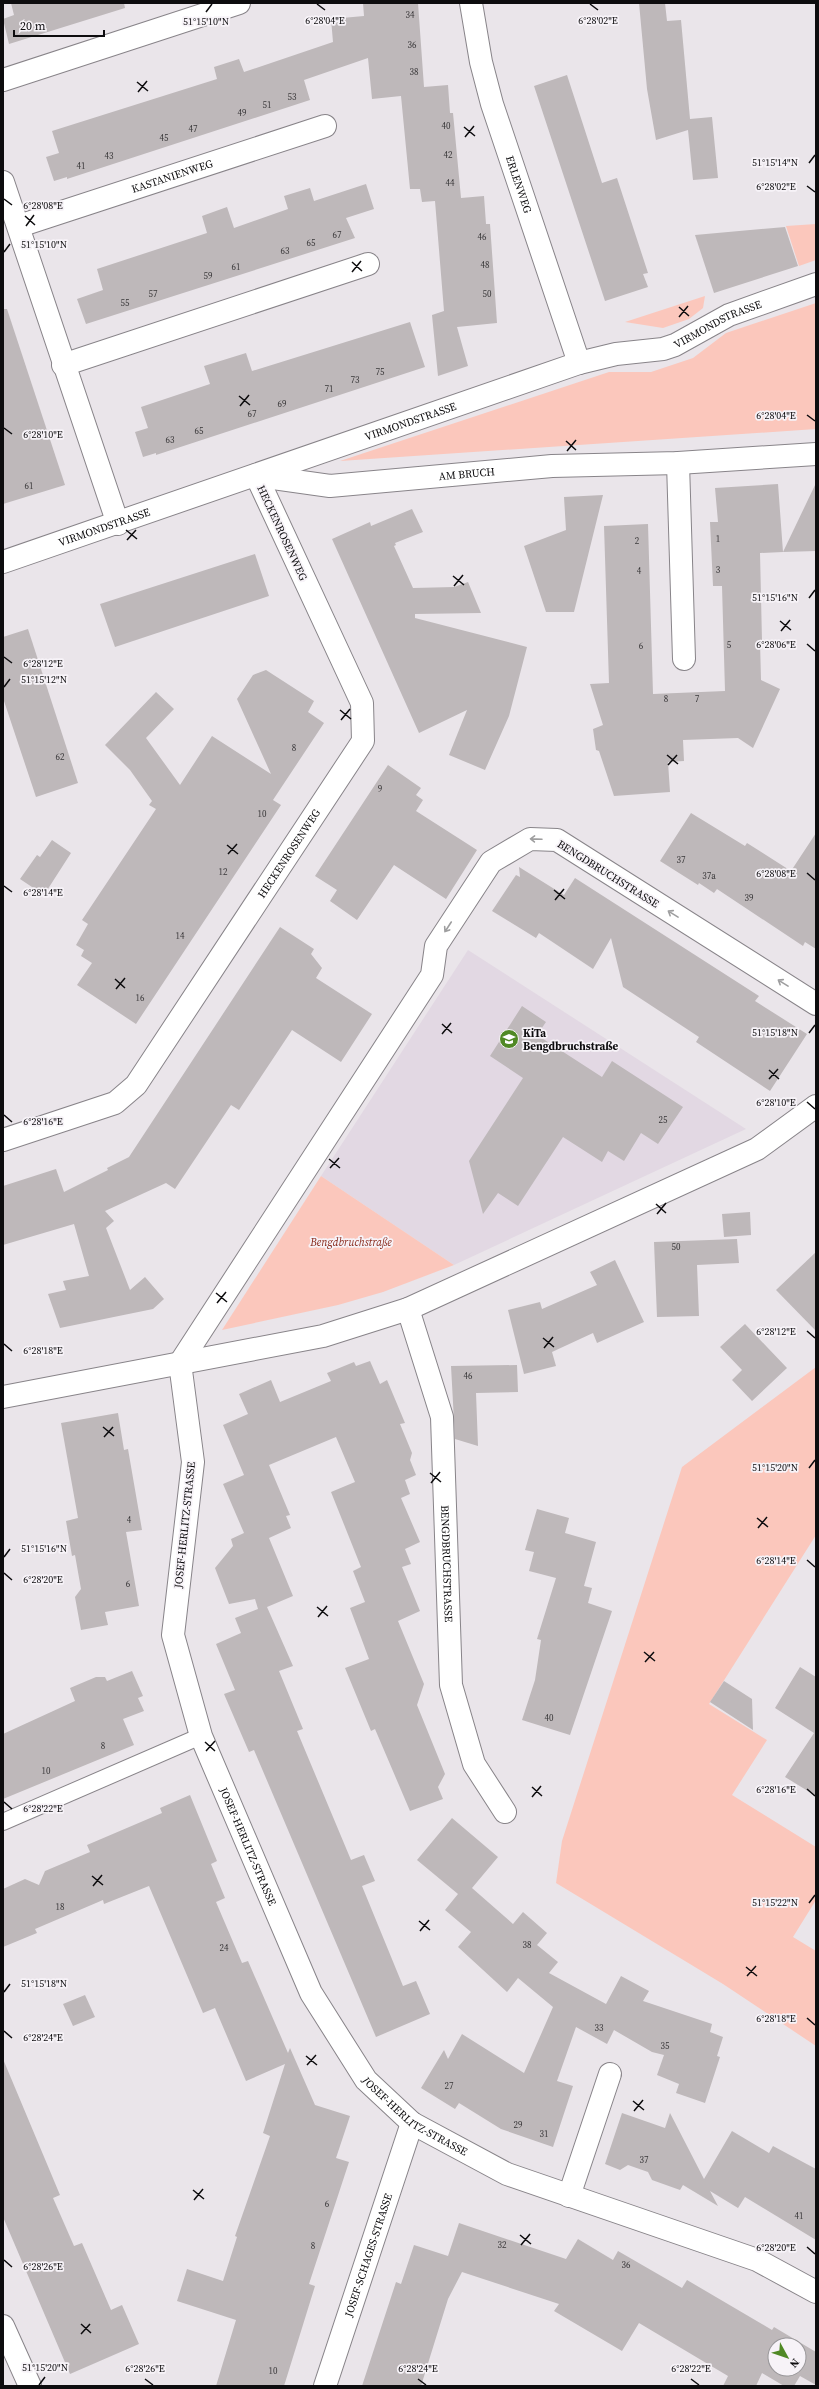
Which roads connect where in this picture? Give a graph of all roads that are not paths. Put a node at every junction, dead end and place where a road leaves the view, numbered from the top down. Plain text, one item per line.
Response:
1 (239, 3) edge
2 (471, 3) edge
3 (3, 80) edge
4 (325, 126) dead end
5 (3, 182) edge
6 (18, 226) junction
7 (368, 264) dead end
8 (816, 284) edge
9 (579, 363) junction
10 (63, 365) junction
11 (816, 454) edge
12 (678, 462) junction
13 (256, 475) junction
14 (118, 524) junction
15 (3, 562) edge
16 (684, 659) dead end
17 (816, 1004) edge
18 (816, 1106) edge
19 (3, 1140) edge
20 (408, 1309) junction
21 (180, 1363) junction
22 (3, 1397) edge
23 (201, 1736) junction
24 (505, 1812) dead end
25 (3, 1822) edge
26 (610, 2074) dead end
27 (412, 2123) junction
28 (569, 2196) junction
29 (816, 2292) edge
30 (3, 2326) edge
31 (30, 2386) edge
32 (325, 2386) edge

1 - 3 street
2 - 9 street, ERLENWEG
4 - 6 street, KASTANIENWEG
5 - 6 street
6 - 10 street
7 - 10 street
8 - 9 street, VIRMONDSTRASSE
9 - 13 street, VIRMONDSTRASSE
10 - 14 street
11 - 12 street, AM BRUCH
12 - 13 street, AM BRUCH
12 - 16 street
13 - 14 street, VIRMONDSTRASSE
13 - 19 street, HECKENROSENWEG
14 - 15 street, VIRMONDSTRASSE
17 -> 21 street, BENGDBRUCHSTRASSE
18 - 20 street
20 - 21 street
20 - 24 street, BENGDBRUCHSTRASSE
21 - 22 street
21 - 23 street, JOSEF-HERLITZ-STRASSE
23 - 25 lane
23 - 27 street, JOSEF-HERLITZ-STRASSE
26 - 28 street
27 - 28 street, JOSEF-HERLITZ-STRASSE
27 - 32 street, JOSEF-SCHAGES-STRASSE
28 - 29 street, JOSEF-HERLITZ-STRASSE
30 - 31 street

